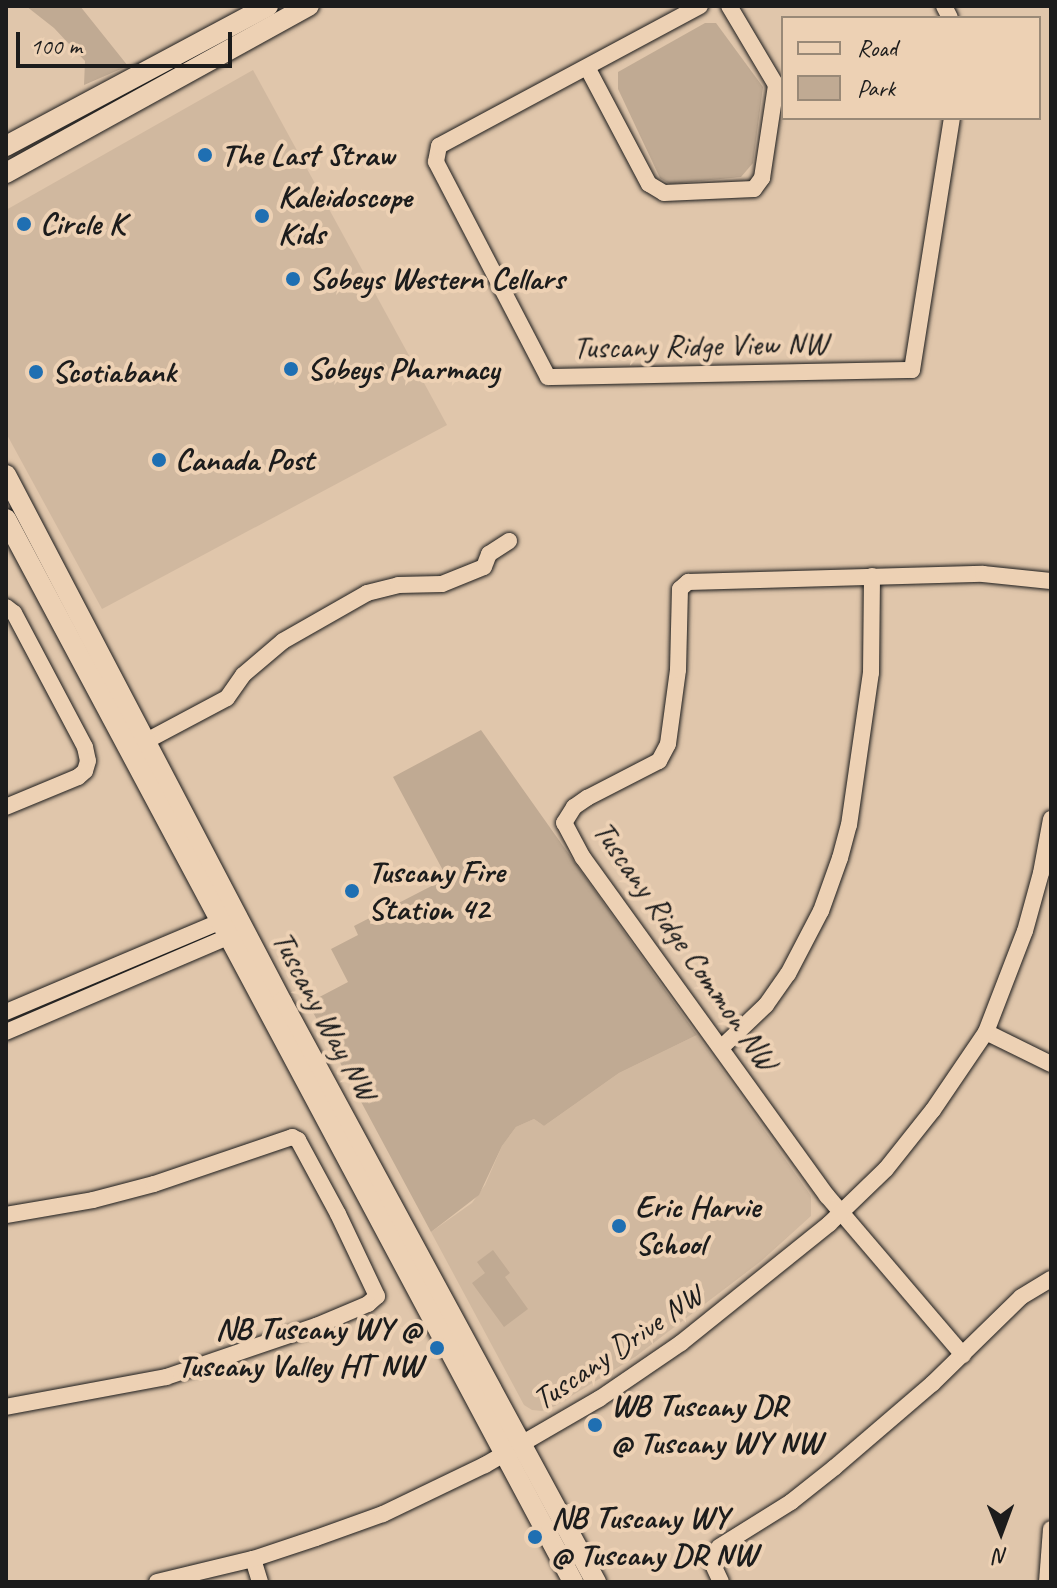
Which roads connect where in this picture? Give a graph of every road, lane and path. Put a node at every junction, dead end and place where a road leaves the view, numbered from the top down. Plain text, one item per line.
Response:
1 (268, 6) edge
2 (309, 6) edge
3 (700, 6) edge
4 (729, 6) edge
5 (588, 69) junction
6 (952, 120) edge
7 (6, 146) edge
8 (6, 173) edge
9 (6, 475) edge
10 (6, 519) edge
11 (509, 541) dead end
12 (872, 576) junction
13 (1051, 581) edge
14 (6, 607) edge
15 (139, 745) junction
16 (6, 807) edge
17 (1051, 819) edge
18 (230, 926) junction
19 (6, 1012) edge
20 (6, 1032) edge
21 (986, 1032) junction
22 (722, 1047) junction
23 (1051, 1064) edge
24 (840, 1213) junction
25 (6, 1215) edge
26 (1051, 1279) edge
27 (963, 1355) junction
28 (6, 1407) edge
29 (513, 1450) junction
30 (1051, 1529) edge
31 (253, 1559) junction
32 (157, 1582) edge
33 (260, 1582) edge
34 (573, 1582) edge
35 (596, 1582) edge
36 (721, 1582) edge
37 (1047, 1582) edge

1 - 7 street
2 - 8 street
3 - 5 street, Tuscany Ridge View NW
4 - 5 street
5 - 6 street, Tuscany Ridge View NW
9 - 15 street, Tuscany Way NW
10 - 15 street, Tuscany Way NW
11 - 15 street
12 - 13 street, Tuscany Ridge Common NW
12 - 22 street
12 - 22 street, Tuscany Ridge Common NW
14 - 16 street
15 - 18 street, Tuscany Way NW
17 - 21 street, Tuscany Drive NW
18 - 19 street
18 - 20 street
18 - 29 street, Tuscany Way NW
21 - 23 street
21 - 24 street, Tuscany Drive NW
22 - 24 street, Tuscany Ridge Common NW
24 - 27 street, Tuscany Ridge Common NW
24 - 29 street, Tuscany Drive NW
25 - 28 street
26 - 27 street
27 - 36 street
29 - 31 street, Tuscany Drive NW
29 - 34 street, Tuscany Way NW
29 - 35 street, Tuscany Way NW
30 - 37 street
31 - 32 street, Tuscany Drive NW
31 - 33 street

